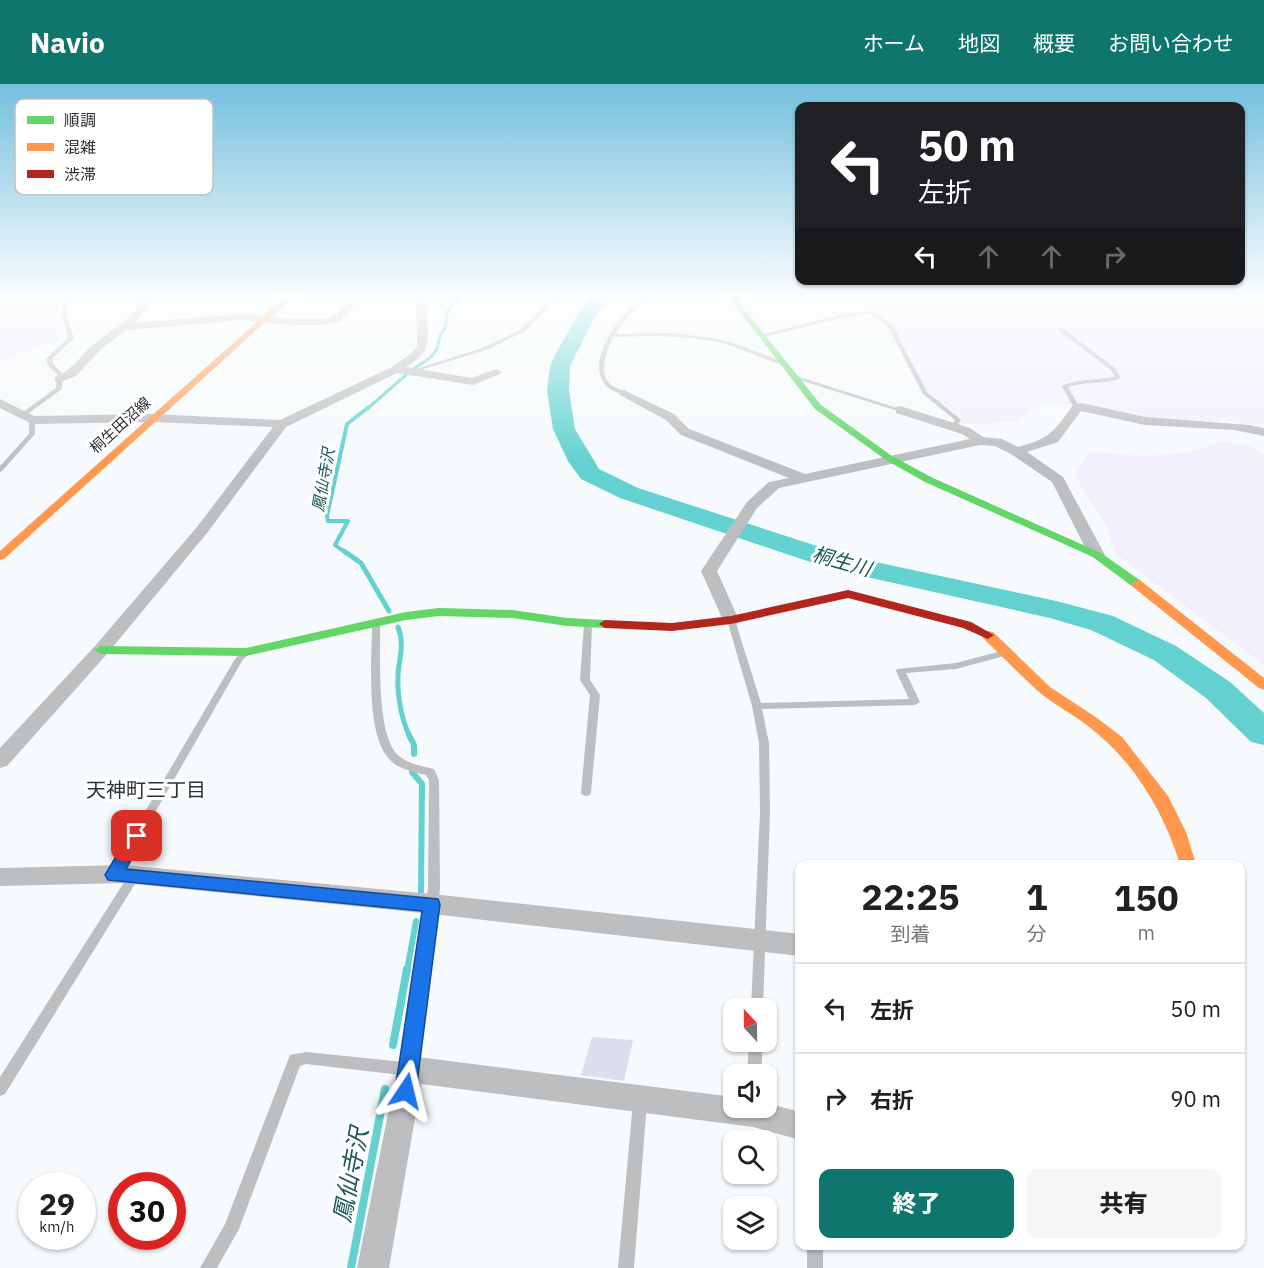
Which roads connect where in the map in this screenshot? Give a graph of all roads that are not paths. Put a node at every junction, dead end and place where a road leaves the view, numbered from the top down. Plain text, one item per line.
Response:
1 (58, 350) edge
2 (93, 350) edge
3 (227, 350) edge
4 (420, 350) edge
5 (477, 350) edge
6 (604, 350) edge
7 (745, 350) edge
8 (774, 350) edge
9 (903, 350) edge
10 (1088, 350) edge
11 (784, 363) junction
12 (396, 369) junction
13 (409, 372) junction
14 (496, 372) dead end
15 (795, 376) junction
16 (59, 379) junction
17 (624, 393) joint
18 (0, 403) edge
19 (1077, 408) junction
20 (900, 410) joint
21 (28, 417) junction
22 (152, 418) junction
23 (282, 424) junction
24 (954, 427) junction
25 (1264, 432) edge
26 (980, 441) junction
27 (1016, 451) junction
28 (889, 458) junction
29 (0, 470) edge
30 (801, 477) junction
31 (1097, 555) junction
32 (0, 556) edge
33 (731, 620) junction
34 (376, 623) junction
35 (588, 624) junction
36 (101, 650) junction
37 (246, 652) junction
38 (1007, 653) junction
39 (1264, 685) edge
40 (757, 706) junction
41 (0, 761) edge
42 (585, 792) dead end
43 (1187, 860) edge
44 (124, 875) junction
45 (0, 877) edge
46 (432, 904) junction
47 (760, 940) junction
48 (795, 944) edge
49 (757, 998) edge
50 (410, 1069) junction
51 (0, 1089) edge
52 (640, 1100) junction
53 (723, 1107) edge
54 (776, 1118) edge
55 (795, 1124) edge
56 (815, 1250) edge
57 (208, 1268) edge
58 (373, 1268) edge
59 (626, 1268) edge
60 (815, 1268) edge

1 - 16 lane
2 - 16 street
3 - 22 street, 桐生田沼線
4 - 12 street
5 - 13 lane
6 - 17 lane
7 - 11 lane
8 - 11 street
9 - 24 lane
10 - 19 lane
11 - 15 street
12 - 13 street
12 - 23 street
13 - 14 street
15 - 20 lane
15 - 28 street
16 - 21 lane
17 - 30 street
18 - 21 street
19 - 25 street
19 - 27 street
20 - 24 street
21 - 22 street
21 - 29 lane
22 - 23 street
22 - 32 street, 桐生田沼線
23 - 36 street
24 - 26 street
26 - 27 street
26 - 28 street
27 - 31 street
28 - 30 street
28 - 31 street
30 - 33 street
31 - 39 street
33 - 35 street
33 - 38 street
33 - 40 lane
34 - 35 street
34 - 37 street
34 - 46 lane
35 - 42 lane
36 - 37 street
36 - 41 street
37 - 44 lane
38 - 40 lane
38 - 43 street
40 - 47 lane
44 - 45 street
44 - 46 street
44 - 51 lane
46 - 47 street
46 - 50 lane
47 - 48 street
47 - 49 lane
50 - 52 street
50 - 57 lane
50 - 58 street
52 - 53 street
52 - 59 lane
54 - 55 street
56 - 60 lane

